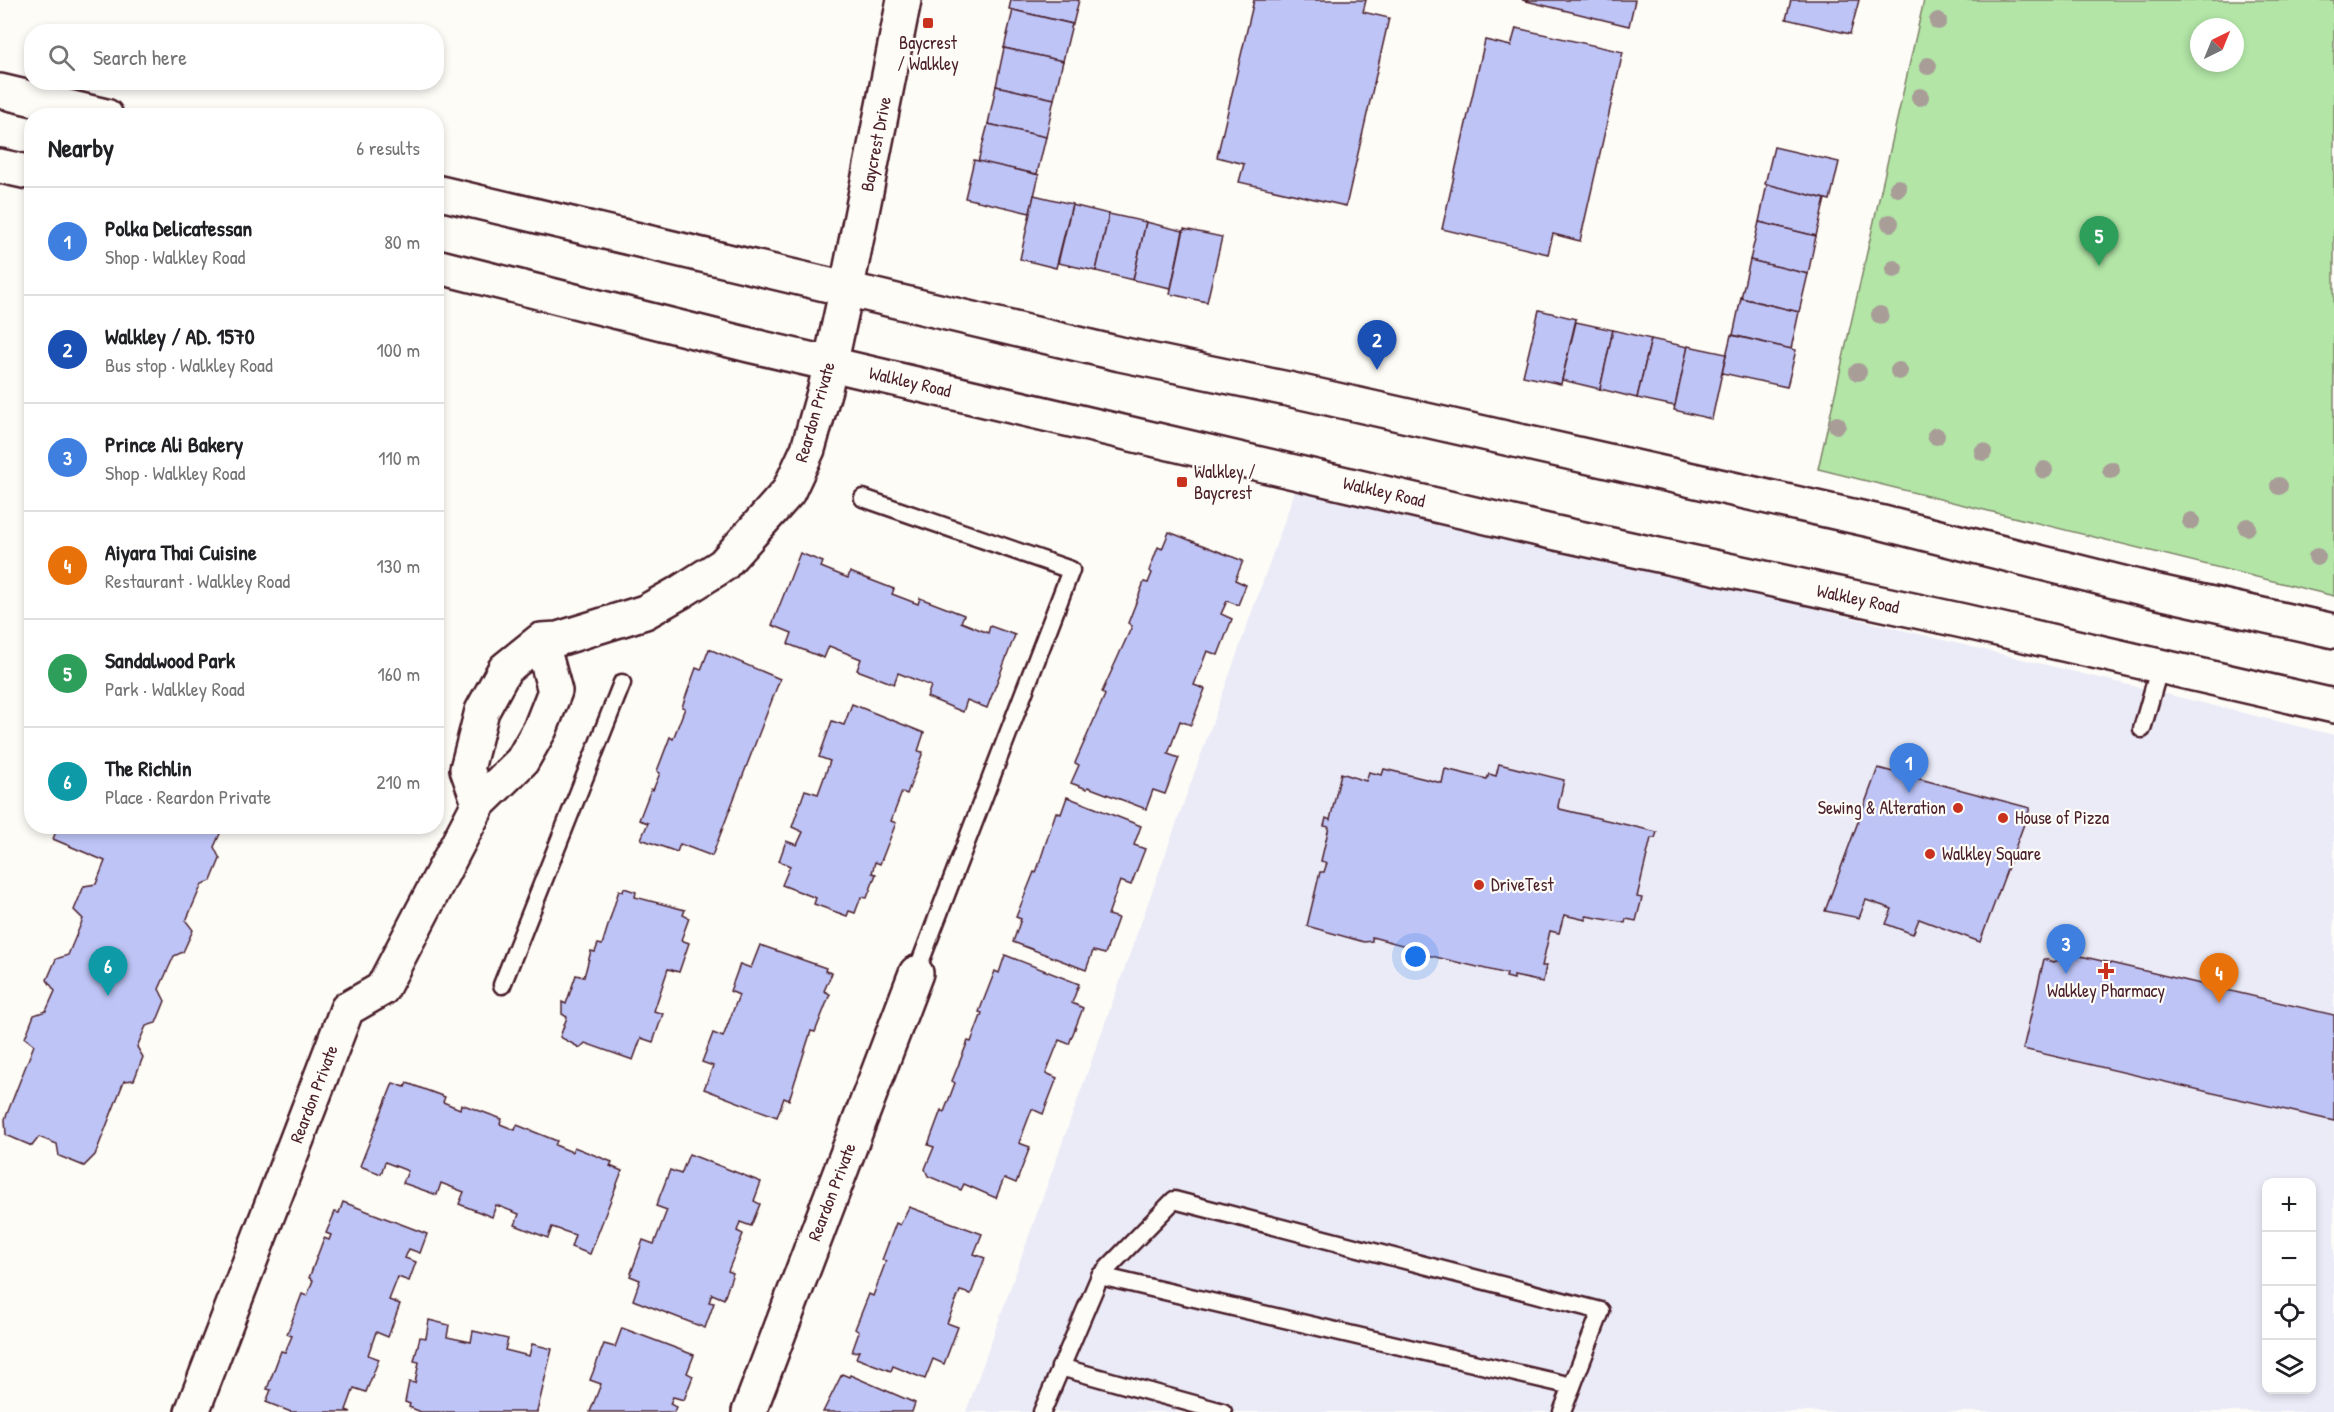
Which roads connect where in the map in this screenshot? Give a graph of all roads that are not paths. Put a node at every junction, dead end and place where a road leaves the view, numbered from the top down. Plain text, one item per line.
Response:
1 (904, 0) edge
2 (0, 91) edge
3 (71, 108) edge
4 (0, 166) edge
5 (24, 171) edge
6 (444, 194) edge
7 (444, 268) edge
8 (847, 287) junction
9 (830, 363) junction
10 (863, 498) dead end
11 (2334, 631) edge
12 (541, 640) junction
13 (2160, 666) junction
14 (622, 682) dead end
15 (2334, 706) edge
16 (2142, 729) dead end
17 (479, 803) junction
18 (916, 973) joint
19 (502, 985) dead end
20 (1100, 1276) junction
21 (1060, 1367) junction
22 (1572, 1386) junction
23 (192, 1412) edge
24 (749, 1412) edge
25 (1042, 1412) edge
26 (1222, 1412) edge
27 (1562, 1412) edge

1 - 8 main road, Baycrest Drive
2 - 3 main road
4 - 5 main road
6 - 8 main road
7 - 9 main road, Walkley Road
8 - 9 main road, Reardon Private
8 - 11 main road
9 - 12 main road, Reardon Private
9 - 13 main road, Walkley Road
10 - 18 lane
12 - 17 main road, Reardon Private
12 - 17 main road, Reardon Private
13 - 15 main road, Walkley Road
13 - 16 lane
14 - 19 lane
17 - 23 main road, Reardon Private
18 - 24 main road, Reardon Private
20 - 21 lane
20 - 22 lane
20 - 22 lane
21 - 25 lane
21 - 26 lane
22 - 27 lane

